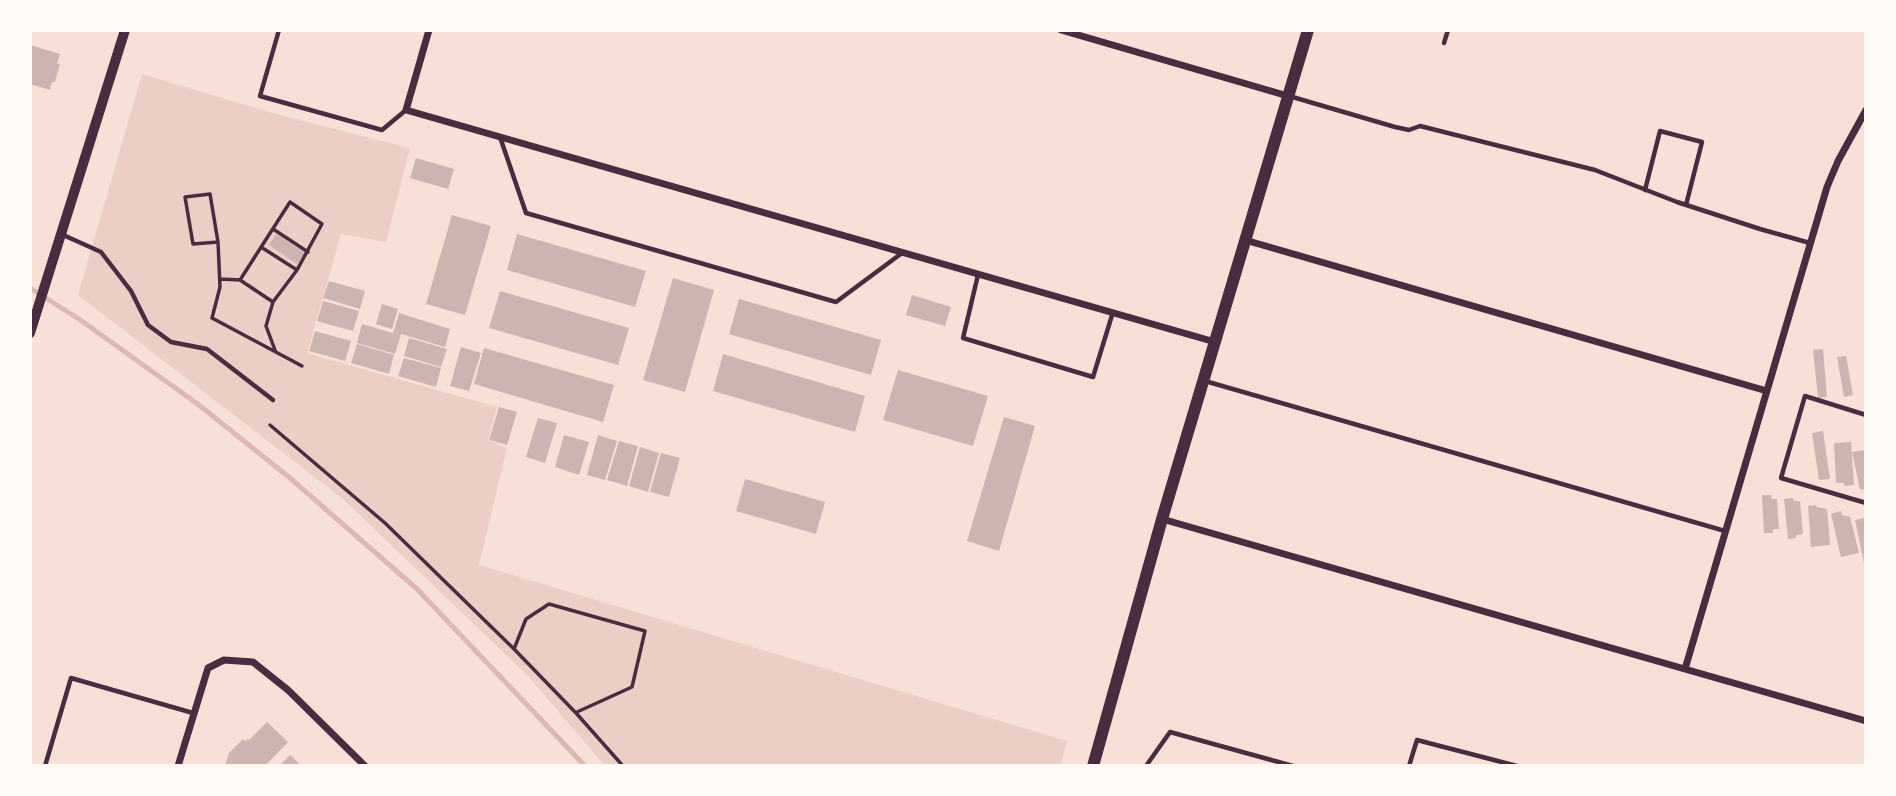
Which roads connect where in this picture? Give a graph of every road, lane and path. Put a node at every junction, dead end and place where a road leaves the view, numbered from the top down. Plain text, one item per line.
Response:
1 (125, 30) edge
2 (279, 30) edge
3 (429, 30) edge
4 (1060, 30) edge
5 (1308, 30) edge
6 (1448, 30) edge
7 (1444, 43) dead end
8 (1288, 96) junction
9 (406, 110) junction
10 (1866, 110) edge
11 (500, 136) junction
12 (1645, 190) junction
13 (1686, 205) junction
14 (273, 229) junction
15 (61, 234) junction
16 (1245, 240) junction
17 (218, 242) junction
18 (1811, 243) junction
19 (261, 247) junction
20 (308, 252) junction
21 (903, 252) junction
22 (297, 270) junction
23 (978, 274) junction
24 (220, 279) junction
25 (240, 280) junction
26 (273, 302) junction
27 (1113, 313) junction
28 (30, 333) edge
29 (1215, 342) junction
30 (276, 352) junction
31 (302, 366) dead end
32 (1203, 380) junction
33 (1767, 391) junction
34 (273, 400) dead end
35 (1866, 415) edge
36 (270, 425) dead end
37 (1866, 503) edge
38 (1162, 519) junction
39 (1726, 532) junction
40 (514, 649) junction
41 (1685, 668) junction
42 (194, 713) junction
43 (576, 713) junction
44 (1866, 721) edge
45 (45, 766) edge
46 (178, 766) edge
47 (365, 766) edge
48 (623, 766) edge
49 (1093, 766) edge
50 (1146, 766) edge
51 (1293, 766) edge
52 (1409, 766) edge
53 (1517, 766) edge

1 - 15 street
2 - 9 lane
3 - 9 street
4 - 8 street
5 - 8 main road
6 - 7 lane
8 - 12 lane
8 - 16 main road
9 - 11 street
10 - 18 street
11 - 21 street
11 - 21 lane
12 - 13 lane
12 - 13 lane
13 - 18 lane
14 - 19 path
14 - 20 path
14 - 20 path
15 - 28 street
15 - 34 lane
16 - 29 main road
16 - 33 street
17 - 17 path
17 - 24 path
18 - 33 street
19 - 22 path
19 - 25 path
20 - 22 path
21 - 23 street
22 - 26 path
23 - 27 street
23 - 27 lane
24 - 25 path
24 - 30 path
25 - 26 path
26 - 30 path
27 - 29 street
29 - 32 main road
30 - 31 path
32 - 38 main road
32 - 39 lane
33 - 39 street
35 - 37 lane
36 - 40 path
38 - 41 street
38 - 49 main road
39 - 41 street
40 - 43 path
40 - 43 path
41 - 44 street
42 - 45 lane
42 - 46 street
42 - 47 street
43 - 48 path
50 - 51 lane
52 - 53 lane

